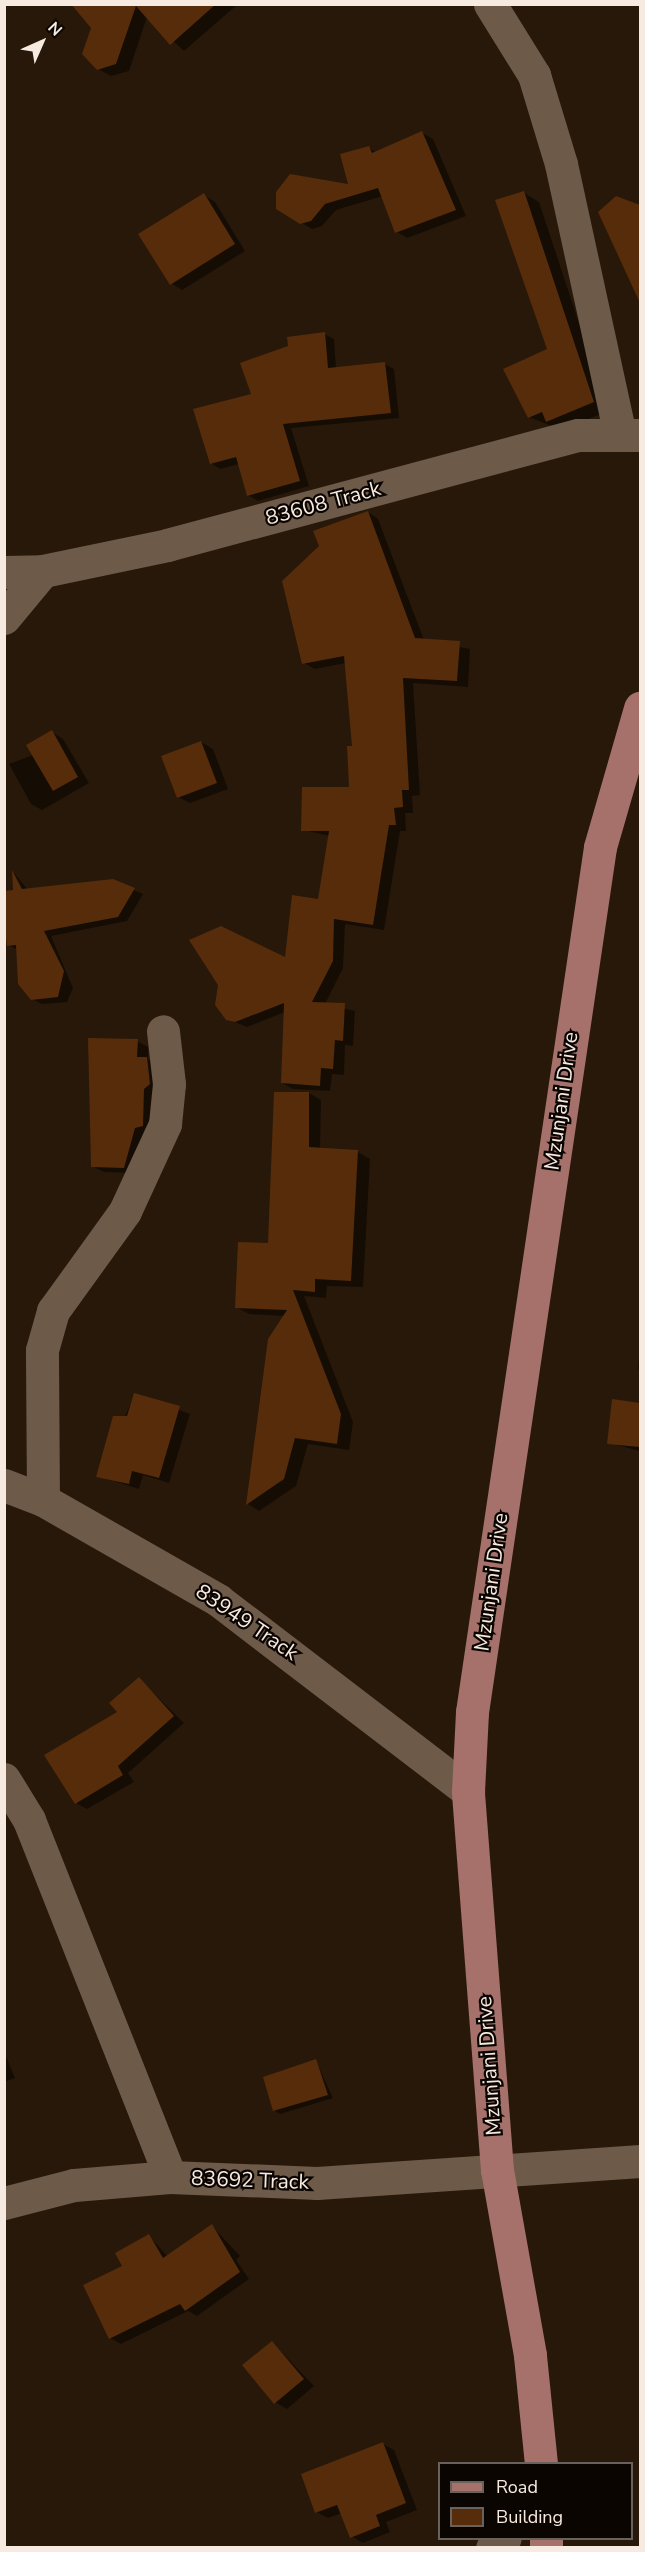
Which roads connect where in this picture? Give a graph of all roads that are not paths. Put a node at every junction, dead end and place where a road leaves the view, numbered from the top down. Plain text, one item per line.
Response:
1 (490, 4) edge
2 (630, 435) edge
3 (43, 571) junction
4 (4, 572) edge
5 (4, 618) edge
6 (640, 708) edge
7 (163, 1031) dead end
8 (4, 1485) edge
9 (42, 1500) junction
10 (4, 1779) edge
11 (468, 1791) junction
12 (640, 2161) edge
13 (497, 2170) junction
14 (170, 2176) junction
15 (4, 2203) edge
16 (541, 2462) edge

1 - 2 street
2 - 3 street, 83608 Track
3 - 4 street, 83608 Track
3 - 5 street
6 - 11 main road, Mzunjani Drive
7 - 9 street
8 - 9 street, 83949 Track
9 - 11 street, 83949 Track
10 - 14 street
11 - 13 main road, Mzunjani Drive
12 - 13 street, 83692 Track
13 - 14 street, 83692 Track
13 - 16 main road, Mzunjani Drive
14 - 15 street, 83692 Track

